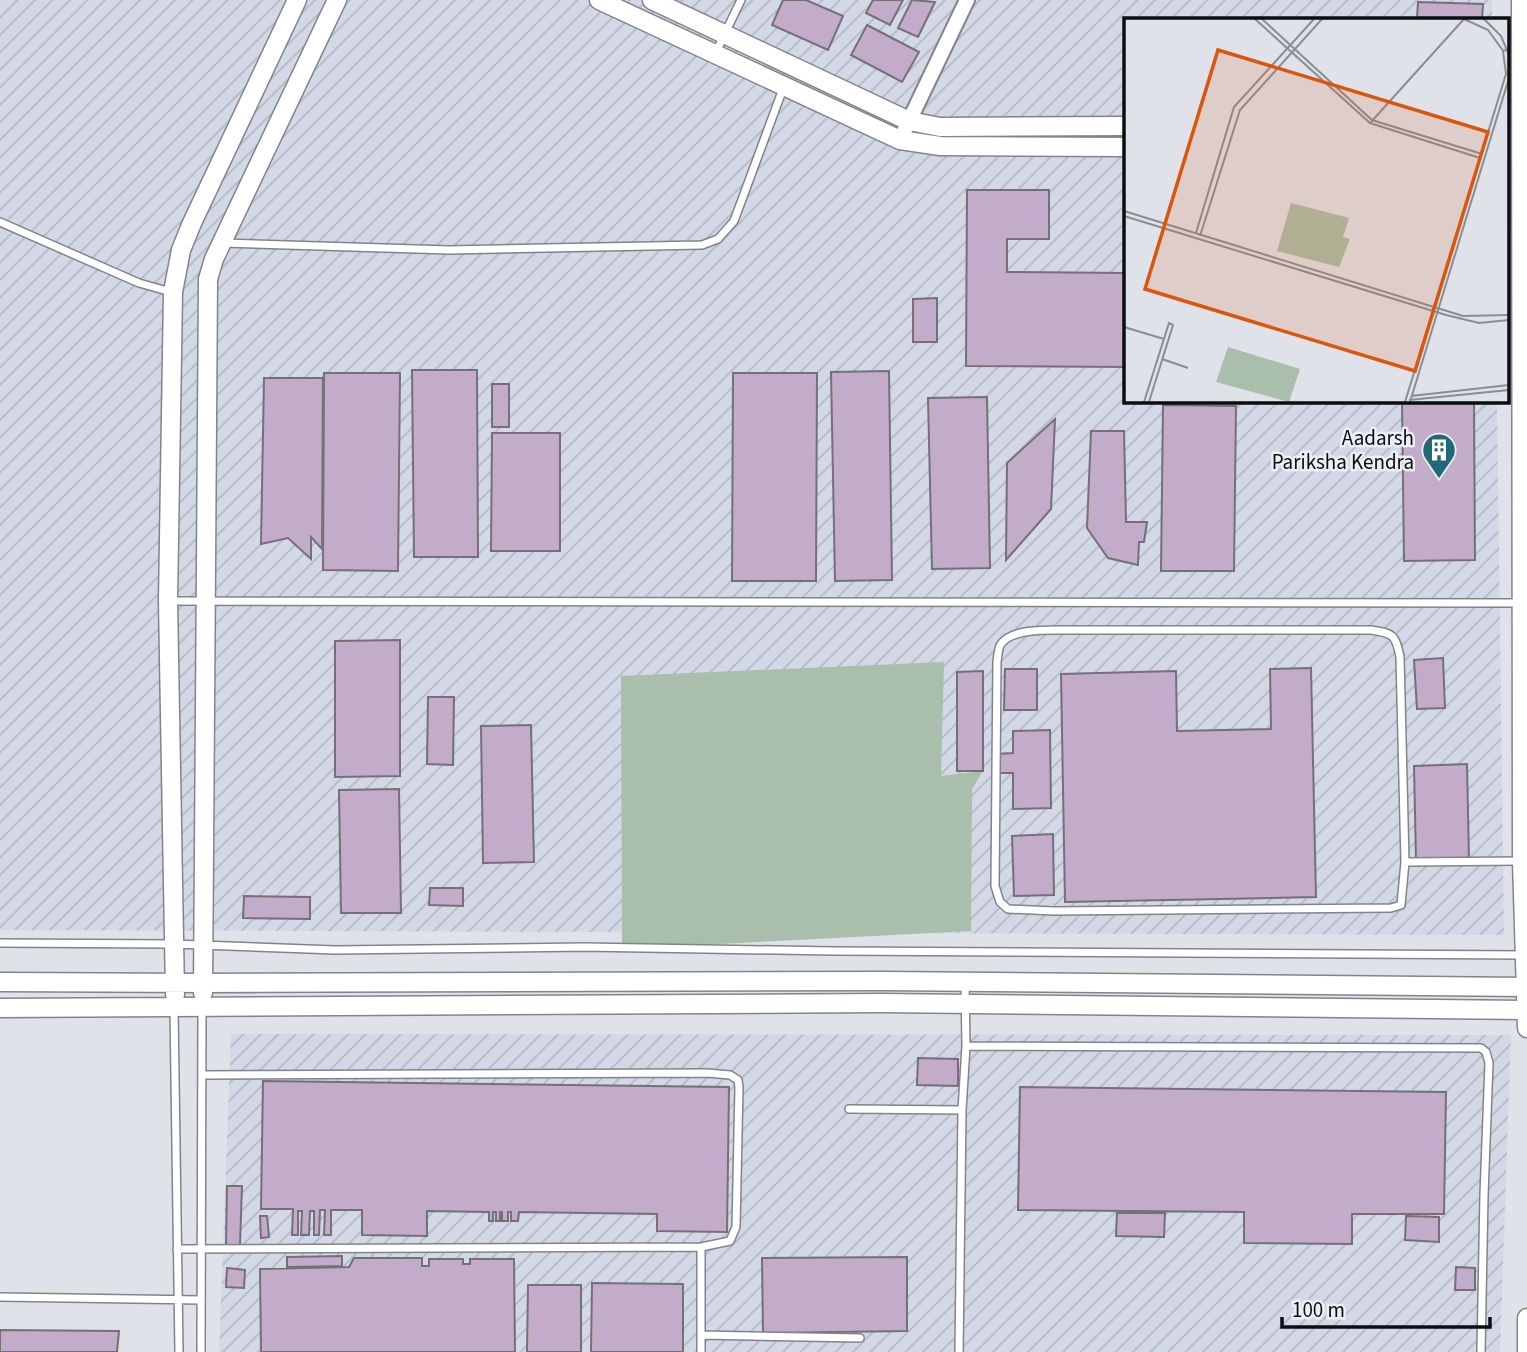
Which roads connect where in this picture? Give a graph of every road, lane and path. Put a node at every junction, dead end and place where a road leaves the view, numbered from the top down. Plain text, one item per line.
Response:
1 (297, 0) edge
2 (337, 0) edge
3 (599, 0) edge
4 (652, 0) edge
5 (741, 0) edge
6 (967, 0) edge
7 (1521, 0) edge
8 (724, 35) junction
9 (716, 52) junction
10 (785, 86) junction
11 (909, 121) junction
12 (1519, 123) edge
13 (1124, 126) edge
14 (900, 140) junction
15 (1124, 147) edge
16 (1519, 148) edge
17 (0, 222) edge
18 (221, 243) junction
19 (173, 292) junction
20 (168, 601) junction
21 (205, 601) junction
22 (1525, 603) edge
23 (1522, 861) junction
24 (1405, 862) junction
25 (0, 943) edge
26 (173, 944) junction
27 (204, 946) junction
28 (1526, 955) edge
29 (0, 982) edge
30 (965, 982) junction
31 (175, 983) junction
32 (203, 984) junction
33 (1526, 987) edge
34 (967, 1006) junction
35 (202, 1007) junction
36 (0, 1008) edge
37 (174, 1009) junction
38 (1527, 1016) edge
39 (966, 1046) junction
40 (202, 1075) junction
41 (849, 1109) dead end
42 (962, 1110) junction
43 (701, 1247) junction
44 (177, 1249) junction
45 (201, 1250) junction
46 (0, 1297) edge
47 (178, 1298) junction
48 (201, 1300) junction
49 (1527, 1318) edge
50 (701, 1335) junction
51 (860, 1338) dead end
52 (178, 1352) edge
53 (201, 1352) edge
54 (701, 1352) edge
55 (959, 1352) edge
56 (1481, 1352) edge
57 (1527, 1352) edge

1 - 19 street
2 - 18 street
3 - 9 street
4 - 8 street
5 - 8 lane
6 - 11 street
7 - 12 street
8 - 9 lane
8 - 11 street
9 - 10 street
10 - 14 street
10 - 18 lane
11 - 13 street
11 - 14 street
12 - 16 street
14 - 15 street
16 - 22 street
17 - 19 lane
18 - 21 street
19 - 20 street
20 - 21 lane
20 - 26 street
21 - 22 lane
21 - 27 street
22 - 23 street
23 - 24 lane
23 - 28 street
24 - 24 lane
25 - 26 lane
26 - 27 lane
26 - 31 street
27 - 28 lane
27 - 32 street
28 - 33 street
29 - 31 street
30 - 32 street
30 - 33 street
30 - 34 lane
31 - 32 street
31 - 37 street
32 - 35 street
33 - 38 street
34 - 35 street
34 - 38 street
34 - 39 lane
35 - 37 street
35 - 40 lane
36 - 37 street
37 - 44 lane
39 - 42 lane
39 - 56 lane
40 - 43 lane
40 - 45 lane
41 - 42 lane
42 - 55 lane
43 - 45 lane
43 - 50 lane
44 - 45 lane
44 - 47 lane
45 - 48 lane
46 - 47 lane
47 - 48 lane
47 - 52 lane
48 - 53 lane
49 - 57 street
50 - 51 lane
50 - 54 lane

